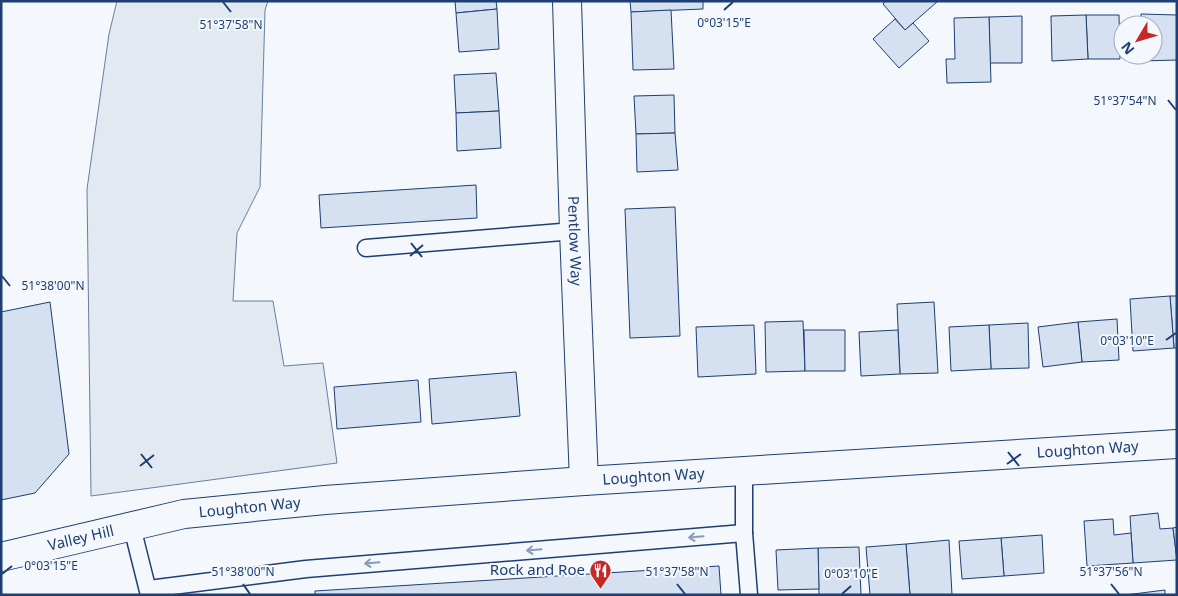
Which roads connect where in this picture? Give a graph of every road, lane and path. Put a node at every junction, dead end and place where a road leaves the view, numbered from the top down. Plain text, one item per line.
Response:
1 (567, 1) edge
2 (574, 231) junction
3 (366, 248) dead end
4 (1177, 444) edge
5 (744, 470) junction
6 (584, 481) junction
7 (132, 527) junction
8 (744, 533) junction
9 (1, 557) edge
10 (149, 592) edge
11 (749, 595) edge

1 - 2 street, Pentlow Way
2 - 3 lane
2 - 6 street, Pentlow Way
4 - 5 street, Loughton Way
5 - 6 street, Loughton Way
5 - 8 lane
6 - 7 street, Loughton Way
7 - 9 street, Valley Hill
7 - 10 lane
8 -> 10 lane
8 - 11 lane

